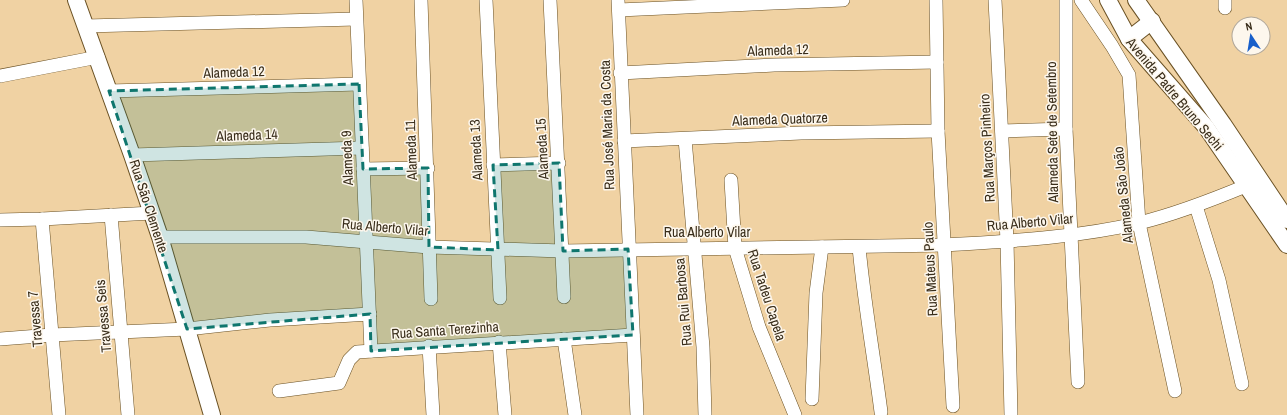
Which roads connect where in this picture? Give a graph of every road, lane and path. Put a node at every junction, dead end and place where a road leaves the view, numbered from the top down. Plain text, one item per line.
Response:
1 (76, 0) edge
2 (356, 0) edge
3 (421, 0) edge
4 (486, 0) edge
5 (550, 0) edge
6 (843, 0) edge
7 (936, 0) edge
8 (995, 0) edge
9 (1066, 0) edge
10 (1081, 0) edge
11 (1108, 0) edge
12 (1136, 0) edge
13 (618, 5) edge
14 (356, 19) junction
15 (1152, 21) junction
16 (86, 26) junction
17 (1129, 38) junction
18 (98, 57) junction
19 (937, 62) junction
20 (620, 73) junction
21 (0, 76) edge
22 (359, 84) junction
23 (110, 91) junction
24 (1066, 129) junction
25 (938, 131) junction
26 (1002, 131) junction
27 (685, 139) junction
28 (624, 141) junction
29 (362, 148) junction
30 (132, 155) junction
31 (559, 163) junction
32 (493, 165) junction
33 (428, 168) junction
34 (363, 169) junction
35 (731, 180) dead end
36 (1248, 185) junction
37 (1196, 206) junction
38 (152, 212) junction
39 (111, 215) junction
40 (42, 219) junction
41 (0, 220) edge
42 (1287, 220) edge
43 (1139, 223) junction
44 (1070, 234) junction
45 (160, 237) junction
46 (366, 241) junction
47 (1007, 241) junction
48 (945, 244) junction
49 (1287, 245) edge
50 (429, 247) junction
51 (822, 247) junction
52 (859, 247) junction
53 (628, 248) junction
54 (694, 248) junction
55 (735, 248) junction
56 (498, 250) junction
57 (563, 251) junction
58 (564, 297) dead end
59 (500, 298) dead end
60 (431, 299) dead end
61 (370, 314) junction
62 (187, 329) junction
63 (120, 331) junction
64 (52, 334) junction
65 (633, 335) junction
66 (564, 338) junction
67 (0, 339) edge
68 (498, 342) junction
69 (429, 346) junction
70 (371, 351) junction
71 (1078, 382) dead end
72 (1242, 384) dead end
73 (278, 391) dead end
74 (1175, 391) dead end
75 (812, 399) dead end
76 (952, 406) dead end
77 (881, 412) dead end
78 (59, 415) edge
79 (128, 415) edge
80 (212, 415) edge
81 (433, 415) edge
82 (505, 415) edge
83 (575, 415) edge
84 (637, 415) edge
85 (705, 415) edge
86 (795, 415) edge
87 (1011, 415) edge

1 - 16 main road, Rua São Clemente
2 - 14 street, Alameda 9
3 - 33 street, Alameda 11
4 - 32 street, Alameda 13
5 - 31 street, Alameda 15
6 - 13 street
7 - 19 street, Rua Mateus Paulo
8 - 26 street, Rua Marços Pinheiro
9 - 24 street, Alameda Sete de Setembro
10 - 43 street, Alameda São João
11 - 17 main road, Avenida Padre Bruno Sechi
12 - 15 main road, Avenida Padre Bruno Sechi
13 - 20 street, Rua José Maria da Costa
14 - 16 street
14 - 22 street, Alameda 9
15 - 17 main road
15 - 42 main road, Avenida Padre Bruno Sechi
16 - 18 main road, Rua São Clemente
17 - 36 main road, Avenida Padre Bruno Sechi
18 - 21 street
18 - 23 main road, Rua São Clemente
19 - 20 street, Alameda 12
19 - 25 street, Rua Mateus Paulo
20 - 28 street, Rua José Maria da Costa
22 - 23 street, Alameda 12
22 - 29 street, Alameda 9
23 - 30 main road, Rua São Clemente
24 - 26 street
24 - 44 street, Alameda Sete de Setembro
25 - 27 street, Alameda Quatorze
25 - 48 street, Rua Mateus Paulo
26 - 47 street, Rua Marços Pinheiro
27 - 28 street, Alameda Quatorze
27 - 54 street, Rua Rui Barbosa
28 - 53 street, Rua José Maria da Costa
29 - 30 street, Alameda 14
29 - 34 street, Alameda 9
30 - 38 main road, Rua São Clemente
31 - 32 street
31 - 57 street, Alameda 15
32 - 56 street, Alameda 13
33 - 34 street
33 - 50 street, Alameda 11
34 - 46 street, Alameda 9
35 - 55 street, Rua Tadeu Capela
36 - 37 street, Rua Alberto Vilar
36 - 49 main road, Avenida Padre Bruno Sechi
37 - 43 street, Rua Alberto Vilar
37 - 72 street
38 - 39 street
38 - 45 main road, Rua São Clemente
39 - 40 street
39 - 63 street, Travessa Seis
40 - 41 street
40 - 64 street, Travessa 7
43 - 44 street, Rua Alberto Vilar
43 - 74 street, Alameda São João
44 - 47 street, Rua Alberto Vilar
44 - 71 street, Alameda Sete de Setembro
45 - 46 street, Rua Alberto Vilar
45 - 62 main road, Rua São Clemente
46 - 50 street, Rua Alberto Vilar
46 - 61 street, Alameda 9
47 - 48 street, Rua Alberto Vilar
47 - 87 street, Rua Marços Pinheiro
48 - 52 street, Rua Alberto Vilar
48 - 76 street, Rua Mateus Paulo
50 - 56 street, Rua Alberto Vilar
50 - 60 street, Alameda 11
51 - 52 street, Rua Alberto Vilar
51 - 55 street, Rua Alberto Vilar
51 - 75 street
52 - 77 street
53 - 54 street, Rua Alberto Vilar
53 - 57 street, Rua Alberto Vilar
53 - 65 street
54 - 55 street, Rua Alberto Vilar
54 - 85 street, Rua Rui Barbosa
55 - 86 street, Rua Tadeu Capela
56 - 57 street, Rua Alberto Vilar
56 - 59 street, Alameda 13
57 - 58 street, Alameda 15
61 - 62 street
61 - 70 street, Alameda 9
62 - 63 street
62 - 80 main road, Rua São Clemente
63 - 64 street
63 - 79 street, Travessa Seis
64 - 67 street
64 - 78 street, Travessa 7
65 - 66 street, Rua Santa Terezinha
65 - 84 street
66 - 68 street, Rua Santa Terezinha
66 - 83 street
68 - 69 street, Rua Santa Terezinha
68 - 82 street
69 - 70 street, Rua Santa Terezinha
69 - 81 street
70 - 73 street, Rua Santa Terezinha

